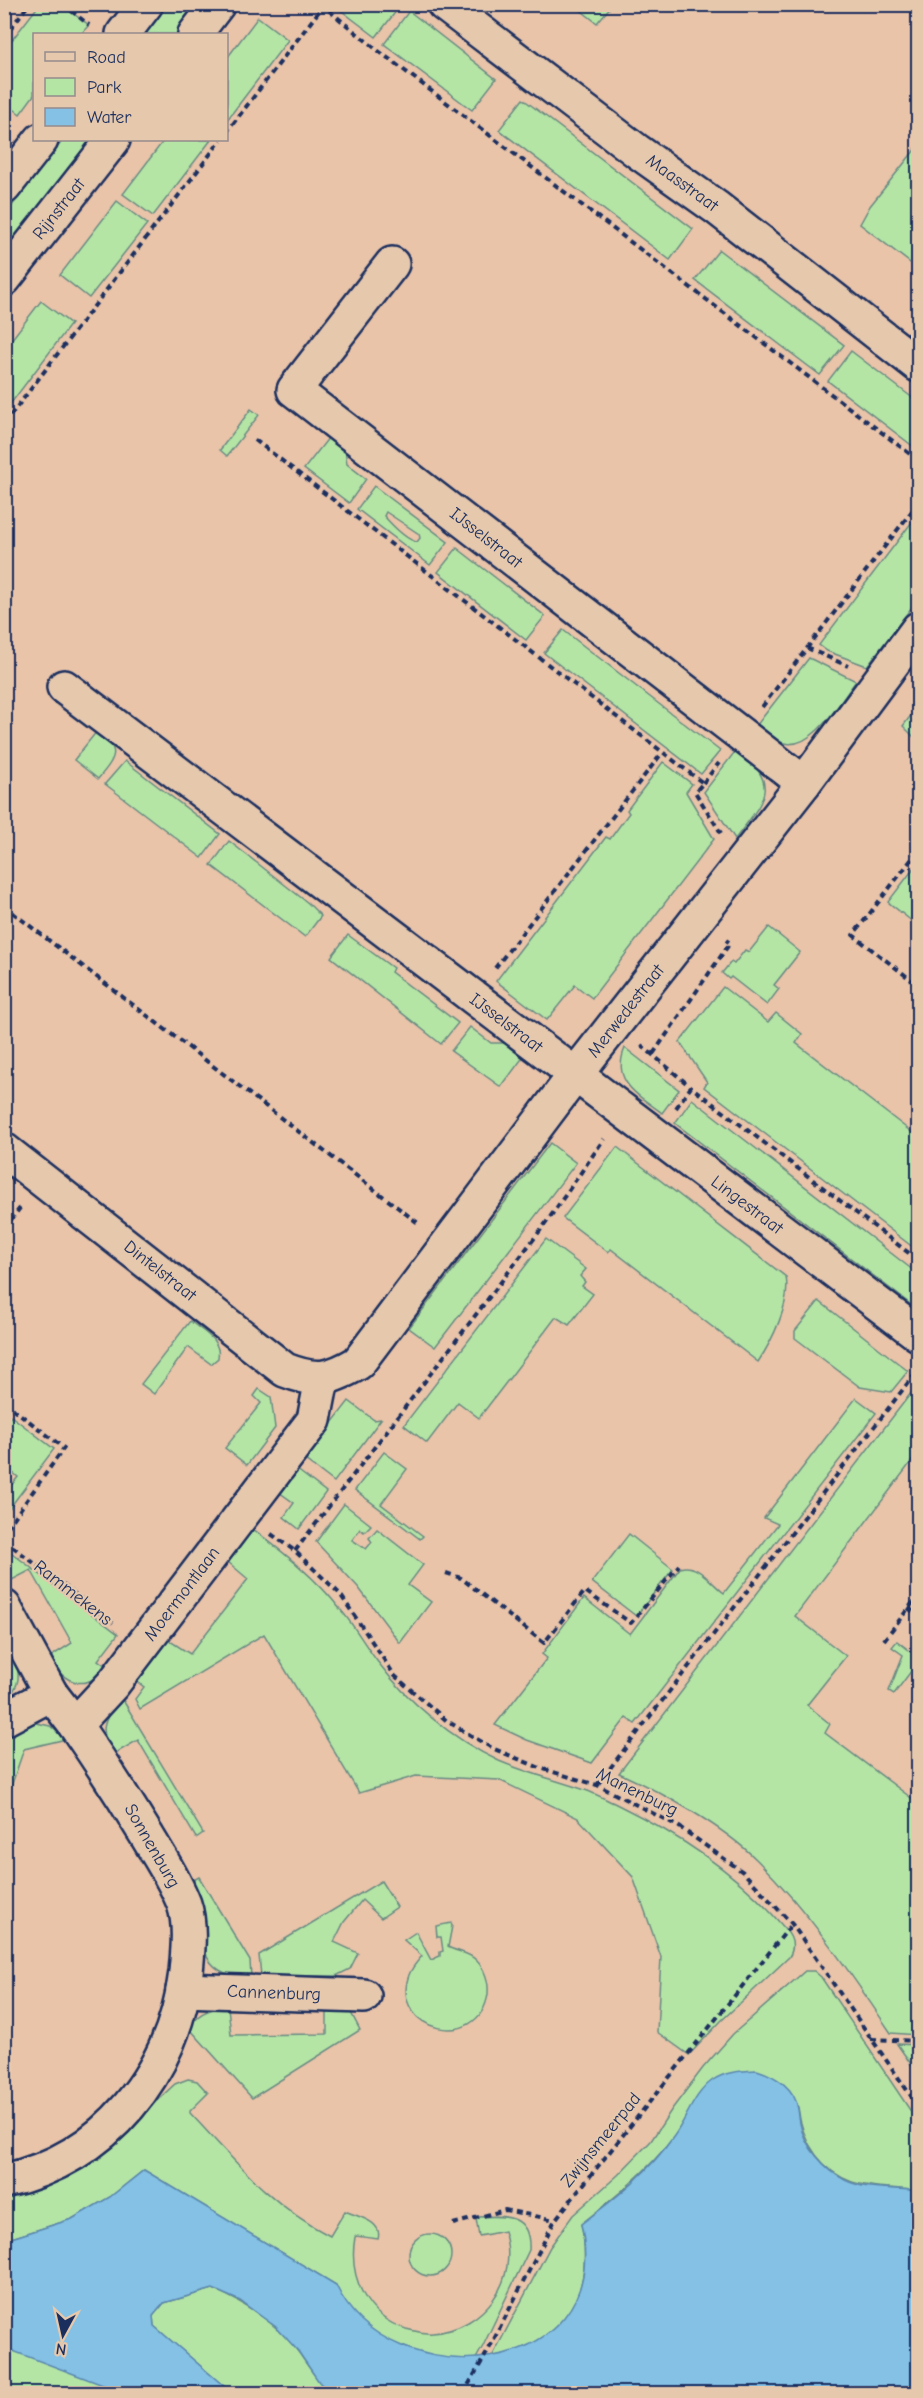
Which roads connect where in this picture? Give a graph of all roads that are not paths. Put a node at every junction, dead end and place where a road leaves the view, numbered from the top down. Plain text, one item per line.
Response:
1 (146, 4) edge
2 (218, 4) edge
3 (444, 4) edge
4 (108, 32) edge
5 (196, 33) edge
6 (40, 141) edge
7 (112, 141) edge
8 (4, 187) edge
9 (392, 264) dead end
10 (4, 279) edge
11 (918, 365) edge
12 (918, 629) edge
13 (64, 687) dead end
14 (804, 783) junction
15 (575, 1075) junction
16 (4, 1150) edge
17 (918, 1334) edge
18 (322, 1378) junction
19 (4, 1607) edge
20 (51, 1694) junction
21 (4, 1719) edge
22 (75, 1725) junction
23 (183, 1990) junction
24 (364, 1996) dead end
25 (4, 2181) edge

1 - 4 street
2 - 5 street
3 - 11 street, Maasstraat
6 - 8 street
7 - 10 street, Rijnstraat
9 - 14 street, IJsselstraat
12 - 14 street, Merwedestraat
13 - 15 street, IJsselstraat
14 - 15 street, Merwedestraat
15 - 17 street, Lingestraat
15 - 18 street, Merwedestraat
16 - 18 street, Dintelstraat
18 - 22 street, Moermontlaan
19 - 20 street
20 - 21 street
20 - 22 street
22 - 23 street, Sonnenburg
23 - 24 street, Cannenburg
23 - 25 street, Sonnenburg

